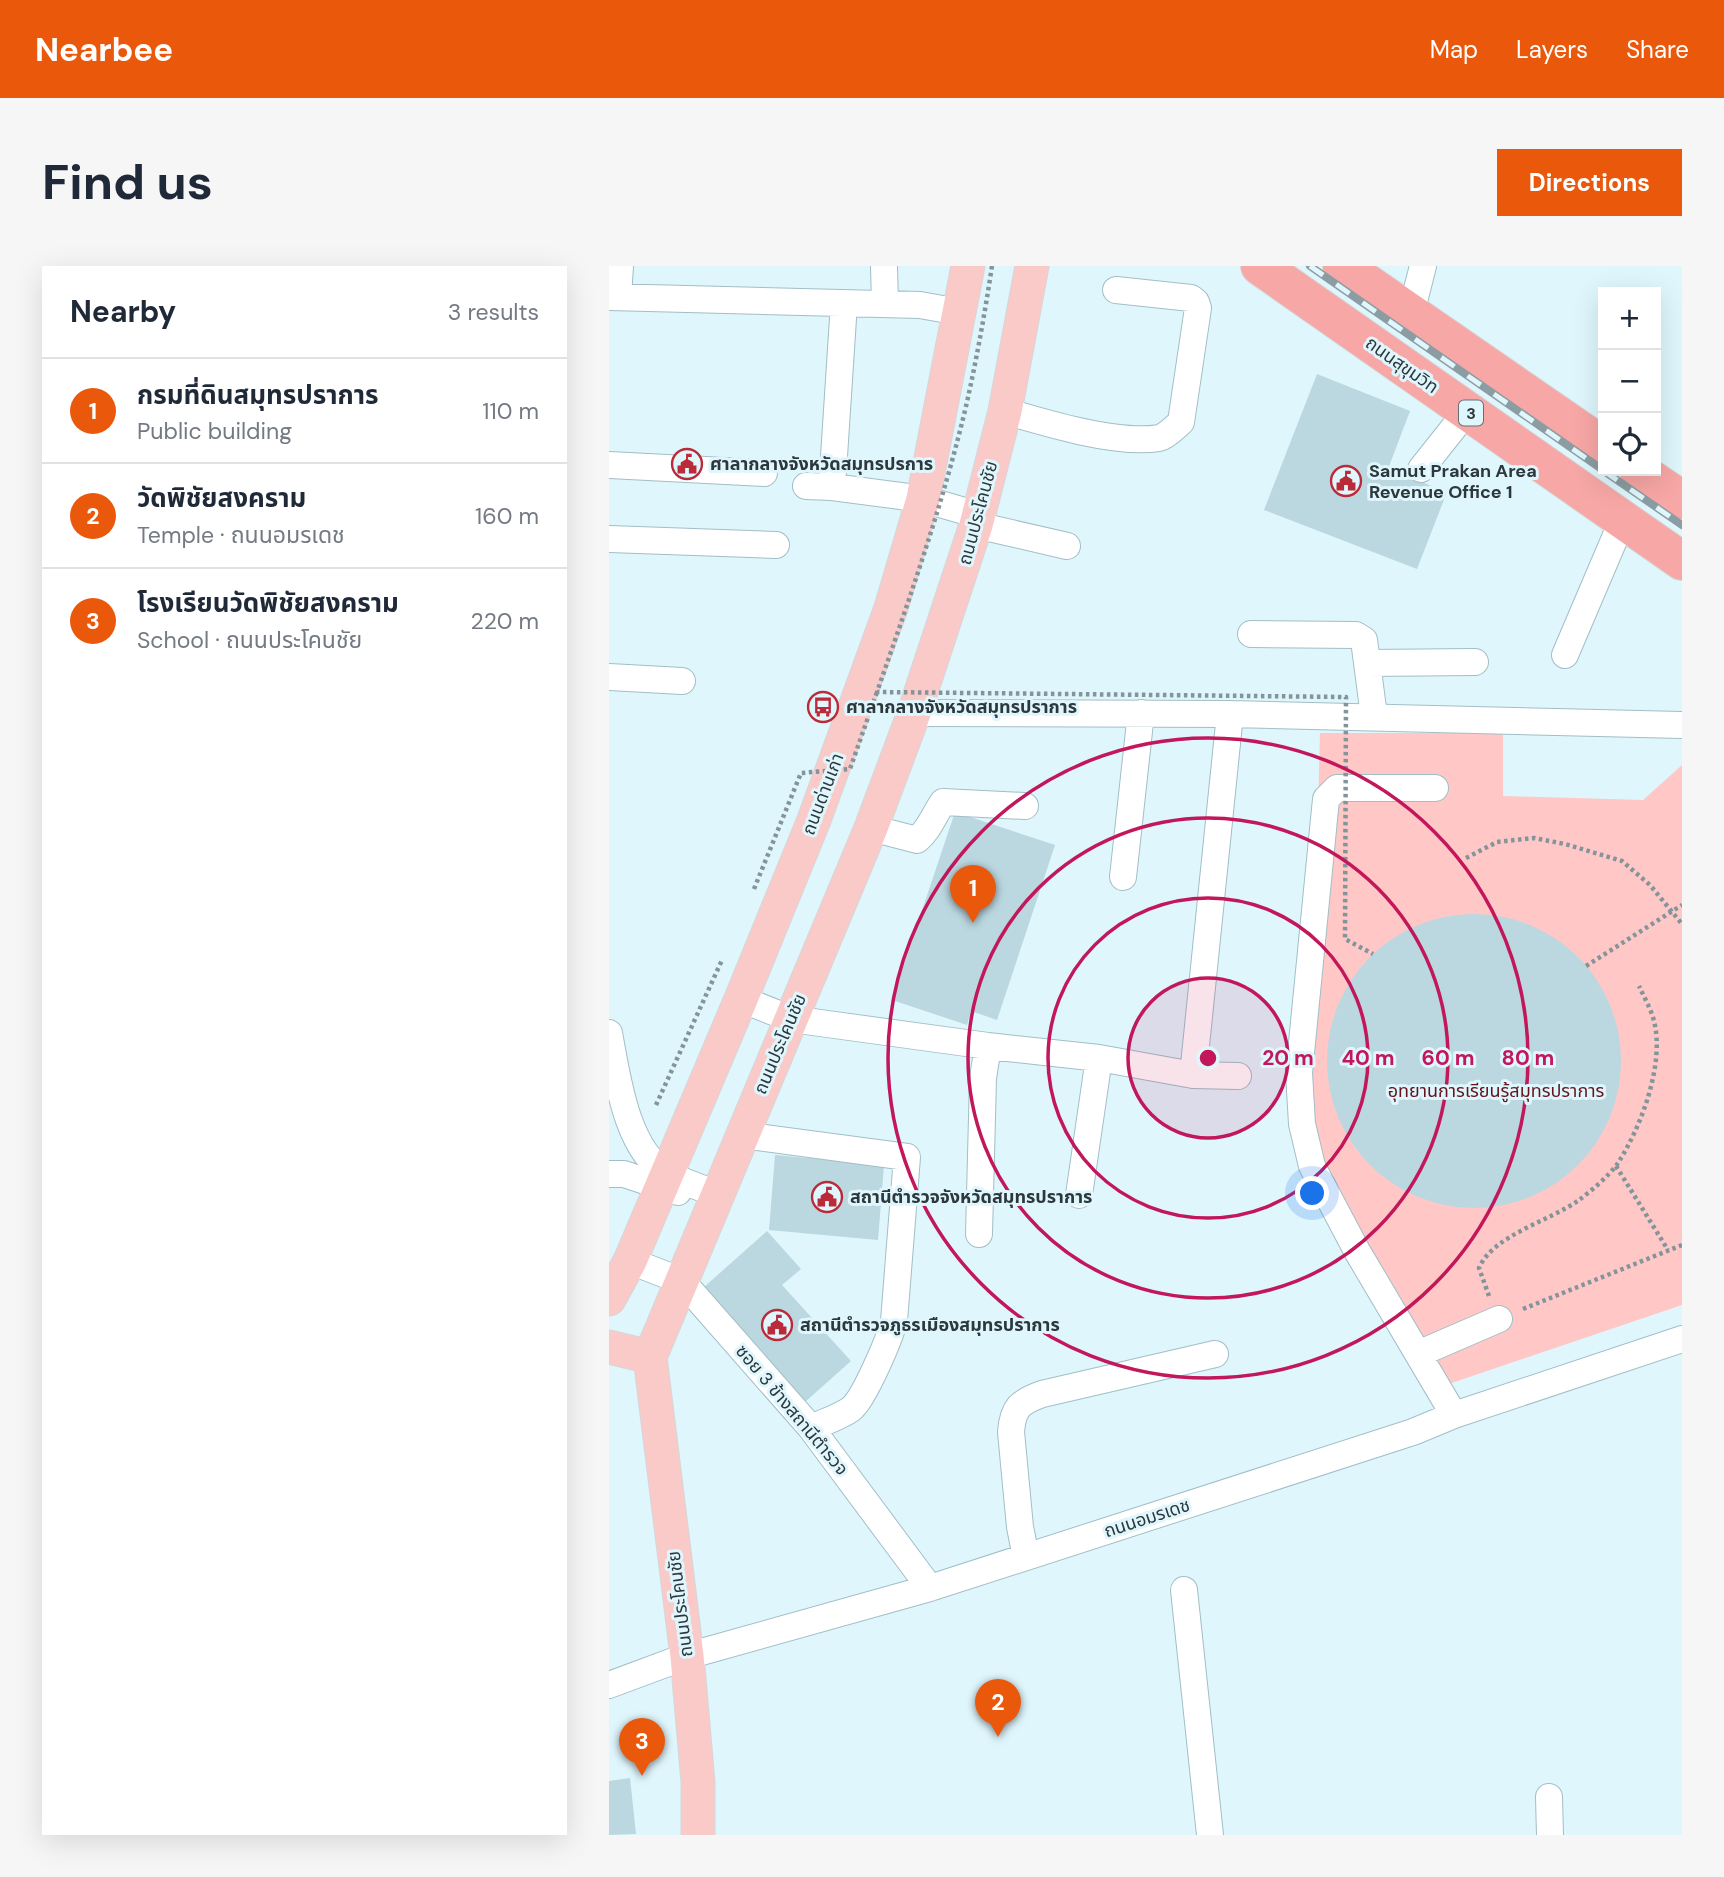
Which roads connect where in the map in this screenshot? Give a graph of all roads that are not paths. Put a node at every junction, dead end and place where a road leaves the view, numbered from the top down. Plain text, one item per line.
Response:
1 (620, 266) edge
2 (884, 266) edge
3 (968, 266) edge
4 (1032, 266) edge
5 (1259, 266) edge
6 (1342, 266) edge
7 (1423, 266) edge
8 (1116, 290) dead end
9 (614, 297) edge
10 (844, 303) junction
11 (885, 304) junction
12 (959, 312) junction
13 (1411, 313) junction
14 (1005, 411) junction
15 (1467, 411) junction
16 (1598, 443) edge
17 (609, 465) edge
18 (1421, 469) dead end
19 (764, 473) dead end
20 (1646, 476) edge
21 (806, 486) dead end
22 (832, 486) junction
23 (923, 499) junction
24 (1682, 500) edge
25 (1623, 519) junction
26 (977, 520) junction
27 (609, 540) edge
28 (776, 545) dead end
29 (1067, 546) dead end
30 (1677, 548) edge
31 (1251, 634) dead end
32 (1565, 655) dead end
33 (1475, 662) dead end
34 (1367, 663) junction
35 (609, 677) edge
36 (682, 681) dead end
37 (914, 713) junction
38 (1141, 713) junction
39 (1230, 714) junction
40 (1374, 716) junction
41 (1682, 725) edge
42 (1435, 788) dead end
43 (1025, 806) dead end
44 (871, 828) junction
45 (1123, 877) dead end
46 (741, 999) junction
47 (791, 1019) junction
48 (609, 1033) edge
49 (988, 1046) junction
50 (1099, 1058) junction
51 (1193, 1075) junction
52 (1238, 1076) dead end
53 (742, 1135) junction
54 (609, 1174) edge
55 (664, 1180) junction
56 (1079, 1195) dead end
57 (715, 1200) junction
58 (979, 1234) dead end
59 (630, 1261) junction
60 (682, 1281) junction
61 (609, 1299) edge
62 (1499, 1319) road end
63 (1682, 1339) edge
64 (609, 1347) edge
65 (1215, 1354) dead end
66 (1418, 1354) junction
67 (650, 1357) junction
68 (1454, 1415) junction
69 (811, 1428) junction
70 (1026, 1557) junction
71 (930, 1588) junction
72 (1184, 1590) dead end
73 (687, 1656) junction
74 (609, 1685) edge
75 (1549, 1797) dead end
76 (698, 1835) edge
77 (1210, 1835) edge
78 (1550, 1835) edge

1 - 9 street
2 - 11 street
3 - 12 main road, ถนนด่านเก่า
4 - 14 main road, ถนนประโคนชัย
5 - 15 highway, ถนนสุขุมวิท / 3
6 - 13 highway
7 - 13 street
8 - 14 street
9 - 10 street
10 - 11 street
10 - 22 street
11 - 12 street
12 - 23 main road, ถนนด่านเก่า
13 - 16 highway
14 - 26 main road, ถนนประโคนชัย
15 - 18 street
15 - 25 highway, ถนนสุขุมวิท / 3
17 - 19 street
20 - 24 highway
21 - 22 street
22 - 23 street
23 - 26 street
23 - 46 main road, ถนนด่านเก่า
25 - 30 highway, ถนนสุขุมวิท / 3
25 - 32 street
26 - 29 street
26 - 37 main road, ถนนประโคนชัย
27 - 28 street
31 - 34 street
33 - 34 street
34 - 40 street
35 - 36 street
37 - 38 street
37 - 44 main road, ถนนประโคนชัย
38 - 39 street
38 - 45 street
39 - 40 street
39 - 51 street
40 - 41 street
42 - 66 street
43 - 44 street
44 - 47 main road, ถนนประโคนชัย
46 - 47 street
46 - 55 main road, ถนนด่านเก่า
47 - 49 street
47 - 53 main road, ถนนประโคนชัย
48 - 55 street
49 - 50 street
49 - 58 street
50 - 51 street
50 - 56 street
51 - 52 street
53 - 57 main road, ถนนประโคนชัย
53 - 69 street
54 - 55 street
55 - 57 street
55 - 59 main road, ถนนด่านเก่า
57 - 60 main road, ถนนประโคนชัย
59 - 60 street, ซอย 3 ข้างสถานีตำรวจ
59 - 61 main road, ถนนด่านเก่า
60 - 67 main road, ถนนประโคนชัย
60 - 69 street, ซอย 3 ข้างสถานีตำรวจ
62 - 66 street
63 - 68 street, ถนนอมรเดช
64 - 67 main road
65 - 70 street
66 - 68 street
67 - 73 main road, ถนนประโคนชัย
68 - 70 street, ถนนอมรเดช
69 - 71 street, ซอย 3 ข้างสถานีตำรวจ
70 - 71 street, ถนนอมรเดช
71 - 73 street, ถนนอมรเดช
72 - 77 street
73 - 74 street, ถนนอมรเดช
73 - 76 main road, ถนนประโคนชัย
75 - 78 street

